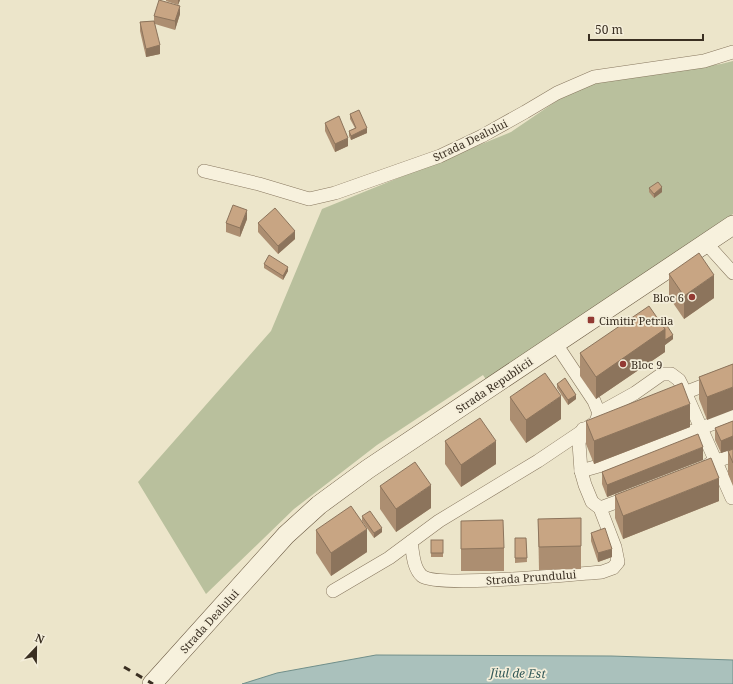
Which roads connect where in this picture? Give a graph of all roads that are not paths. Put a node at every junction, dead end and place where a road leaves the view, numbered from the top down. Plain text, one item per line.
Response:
1 (733, 52) edge
2 (204, 171) dead end
3 (733, 225) edge
4 (706, 243) junction
5 (733, 273) edge
6 (556, 344) junction
7 (733, 374) edge
8 (685, 392) junction
9 (665, 400) edge
10 (733, 416) edge
11 (597, 418) junction
12 (609, 423) edge
13 (701, 428) junction
14 (583, 429) junction
15 (733, 455) edge
16 (716, 461) junction
17 (695, 470) edge
18 (581, 471) junction
19 (638, 494) edge
20 (732, 498) dead end
21 (600, 508) junction
22 (411, 542) junction
23 (264, 558) joint
24 (333, 591) dead end
25 (152, 684) edge

1 - 2 street, Strada Dealului
3 - 4 main road, Strada Republicii
4 - 5 street
4 - 6 main road, Strada Republicii
6 - 11 street
6 - 23 main road, Strada Republicii
7 - 8 street
8 - 9 street
8 - 11 street
8 - 13 street
10 - 13 street
11 - 12 street
11 - 14 street
13 - 16 street
13 - 18 street
14 - 18 street, Strada Prundului
14 - 22 street
15 - 16 street
16 - 17 street
16 - 20 street
18 - 21 street, Strada Prundului
19 - 21 street
21 - 22 street, Strada Prundului
22 - 24 street
23 - 25 main road, Strada Dealului

